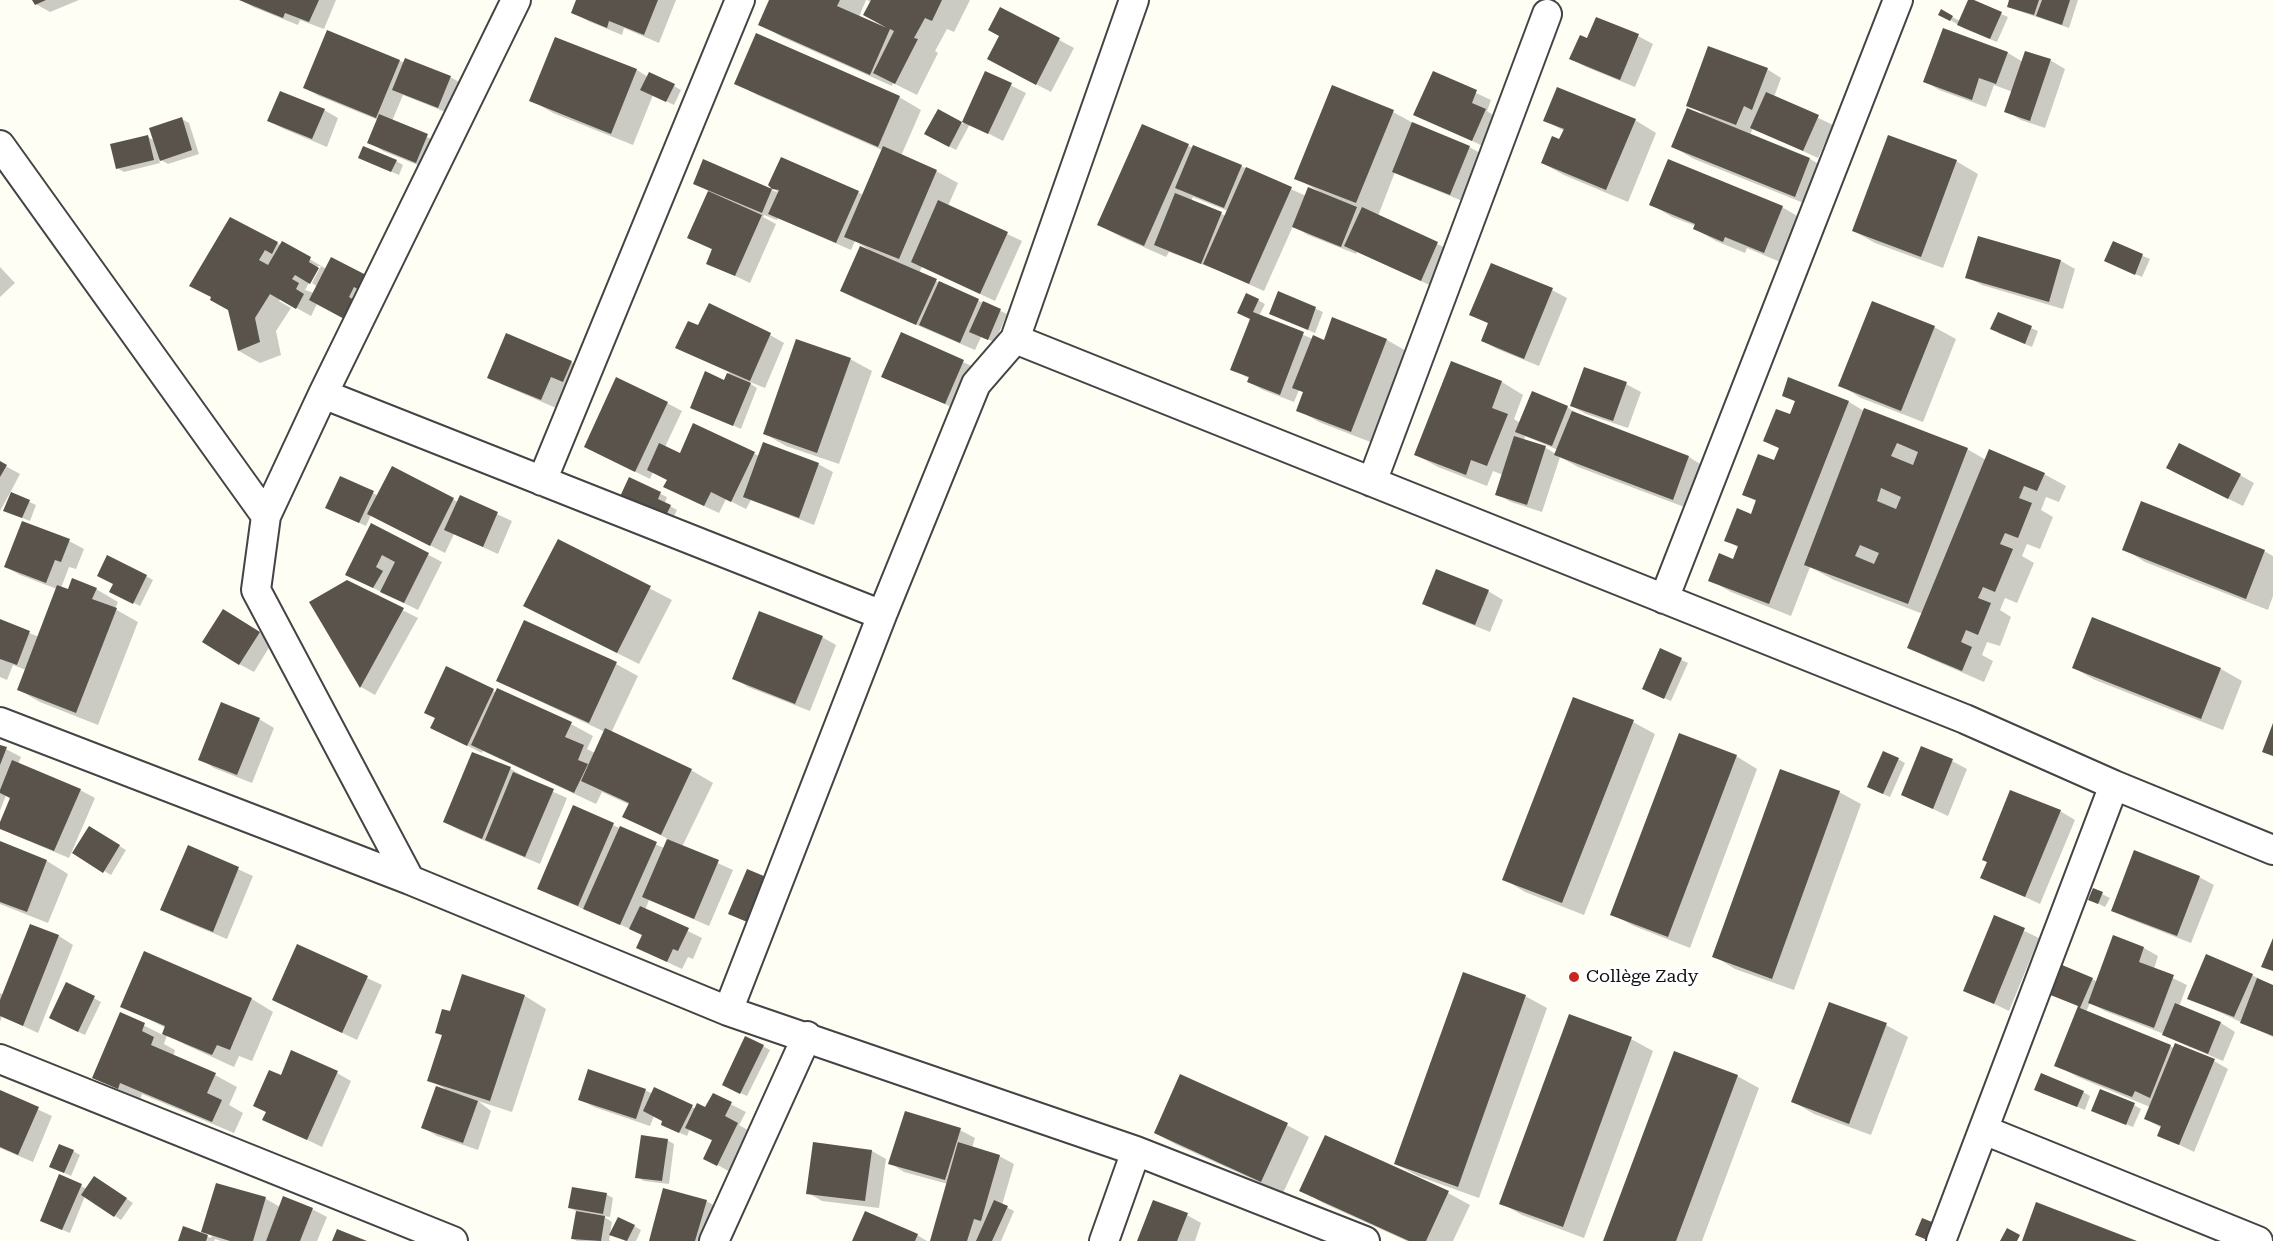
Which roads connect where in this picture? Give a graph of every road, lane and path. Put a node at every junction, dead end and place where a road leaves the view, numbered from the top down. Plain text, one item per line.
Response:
1 (516, 0) edge
2 (740, 0) edge
3 (1134, 0) edge
4 (1898, 0) edge
5 (1547, 14) dead end
6 (0, 146) edge
7 (1015, 339) junction
8 (322, 394) junction
9 (542, 481) junction
10 (1372, 482) junction
11 (266, 516) junction
12 (1664, 599) junction
13 (882, 615) junction
14 (0, 722) edge
15 (2114, 784) junction
16 (2273, 850) edge
17 (410, 880) junction
18 (729, 1011) junction
19 (807, 1036) junction
20 (0, 1059) edge
21 (1984, 1130) junction
22 (1136, 1151) junction
23 (453, 1241) edge
24 (714, 1241) edge
25 (1104, 1241) edge
26 (1365, 1241) edge
27 (1941, 1241) edge
28 (2258, 1241) edge

1 - 8 street
2 - 9 street
3 - 7 street
4 - 12 street
5 - 10 street
6 - 11 street
7 - 10 street
7 - 13 street
8 - 9 street
8 - 11 street
9 - 13 street
10 - 12 street
11 - 17 street
12 - 15 street
13 - 18 street
14 - 17 street
15 - 16 street
15 - 21 street
17 - 18 street
18 - 19 street
19 - 22 street
19 - 24 street
20 - 23 street
21 - 27 street
21 - 28 street
22 - 25 street
22 - 26 street

